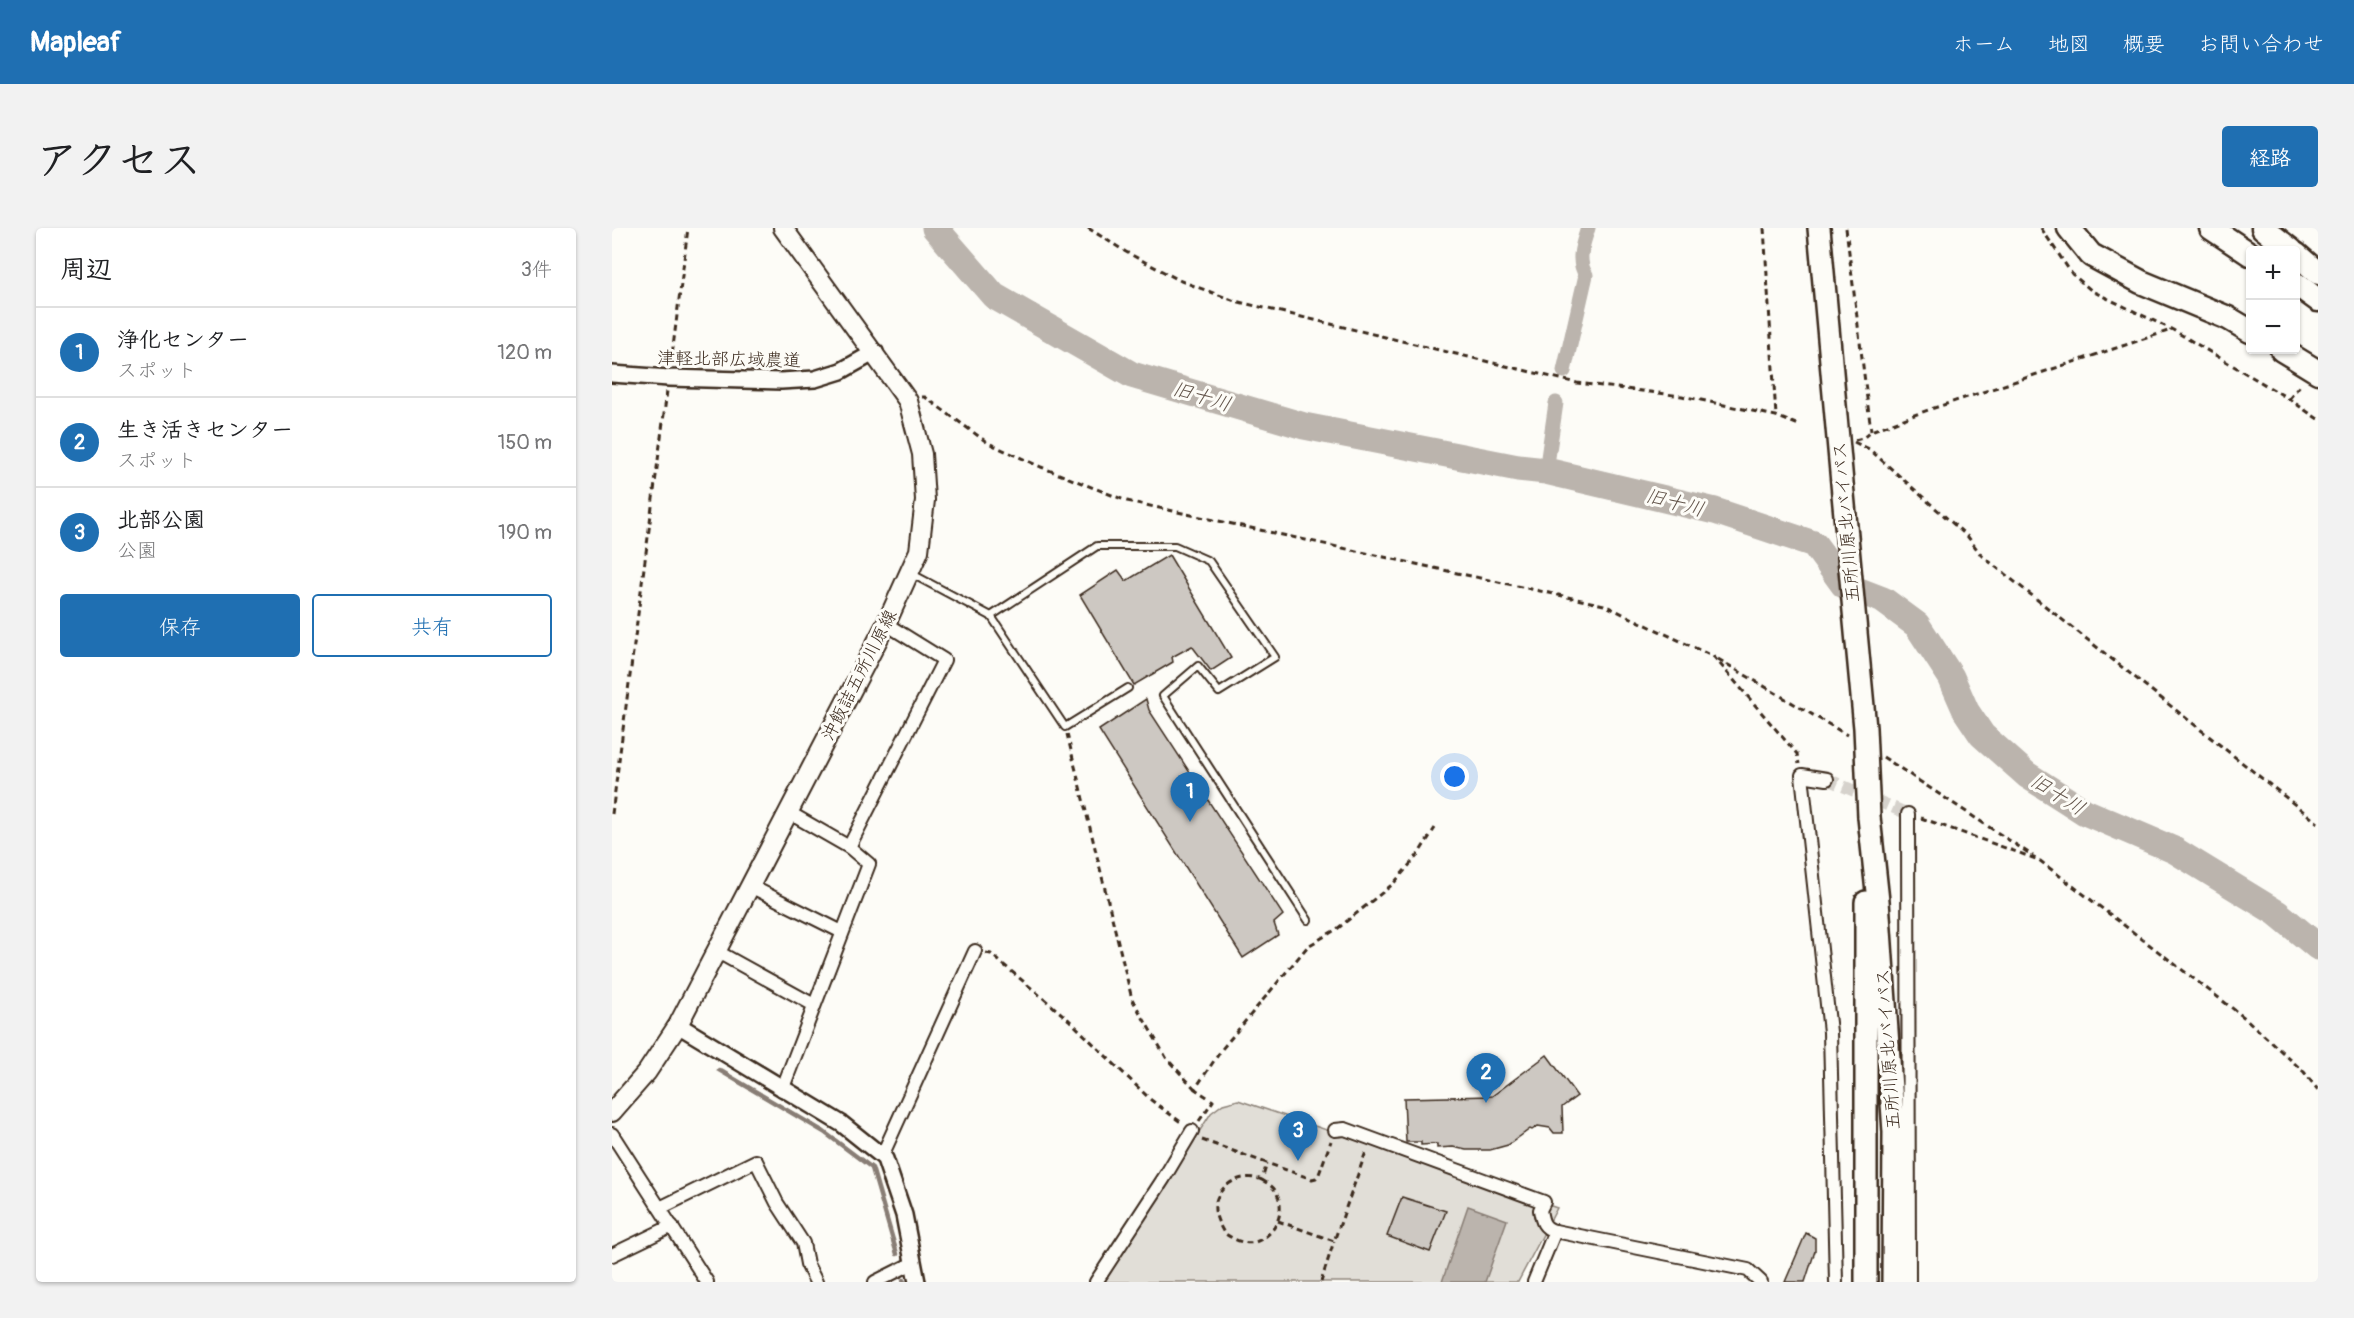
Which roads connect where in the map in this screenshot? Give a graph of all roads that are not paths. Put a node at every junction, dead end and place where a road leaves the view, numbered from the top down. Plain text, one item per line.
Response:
1 (783, 228) edge
2 (1819, 228) edge
3 (2069, 228) edge
4 (2211, 228) edge
5 (2264, 228) edge
6 (2286, 246) edge
7 (2246, 251) edge
8 (2300, 258) edge
9 (2318, 273) edge
10 (2300, 287) edge
11 (2318, 300) edge
12 (2246, 329) edge
13 (875, 352) junction
14 (2286, 354) edge
15 (612, 374) edge
16 (2309, 378) edge
17 (909, 572) junction
18 (991, 616) junction
19 (886, 624) junction
20 (1128, 688) dead end
21 (1827, 779) tunnel mouth
22 (788, 812) junction
23 (1908, 814) road end
24 (1869, 817) junction
25 (849, 847) junction
26 (750, 886) junction
27 (1308, 920) dead end
28 (842, 932) junction
29 (716, 951) junction
30 (975, 951) road end
31 (814, 1005) junction
32 (678, 1025) junction
33 (782, 1090) junction
34 (612, 1112) edge
35 (1335, 1130) road end
36 (1190, 1133) road end
37 (612, 1134) edge
38 (882, 1156) junction
39 (660, 1208) junction
40 (672, 1226) junction
41 (1555, 1231) junction
42 (612, 1255) edge
43 (913, 1263) junction
44 (707, 1282) edge
45 (816, 1282) edge
46 (875, 1282) edge
47 (917, 1282) edge
48 (1096, 1282) edge
49 (1534, 1282) edge
50 (1761, 1282) edge
51 (1836, 1282) edge
52 (1866, 1282) edge
53 (1893, 1282) edge
54 (1909, 1282) edge

1 - 13 main road, 沖飯詰五所川原線
2 - 24 highway, 五所川原北バイパス, bridge
3 - 12 highway
4 - 7 highway
5 - 6 highway
8 - 9 highway
10 - 11 highway
13 - 15 street, 津軽北部広域農道
13 - 17 main road, 沖飯詰五所川原線
14 - 16 highway
17 - 18 lane
17 - 19 main road, 沖飯詰五所川原線
18 - 20 lane
18 - 27 lane
19 - 22 main road, 沖飯詰五所川原線
19 - 25 street
21 - 51 street
22 - 25 street
22 - 26 main road, 沖飯詰五所川原線
23 - 54 street
24 - 52 highway, 五所川原北バイパス
24 - 53 highway, 五所川原北バイパス
25 - 28 street
26 - 28 street
26 - 29 main road, 沖飯詰五所川原線
28 - 31 street
29 - 31 street
29 - 32 main road, 沖飯詰五所川原線
30 - 38 street
31 - 33 street
32 - 33 street
32 - 34 main road, 沖飯詰五所川原線
33 - 38 street
35 - 41 street
36 - 48 street
37 - 39 street
38 - 43 street
39 - 40 street
39 - 45 street
40 - 42 street
40 - 44 street
41 - 49 street
41 - 50 street
43 - 46 street
43 - 47 street

